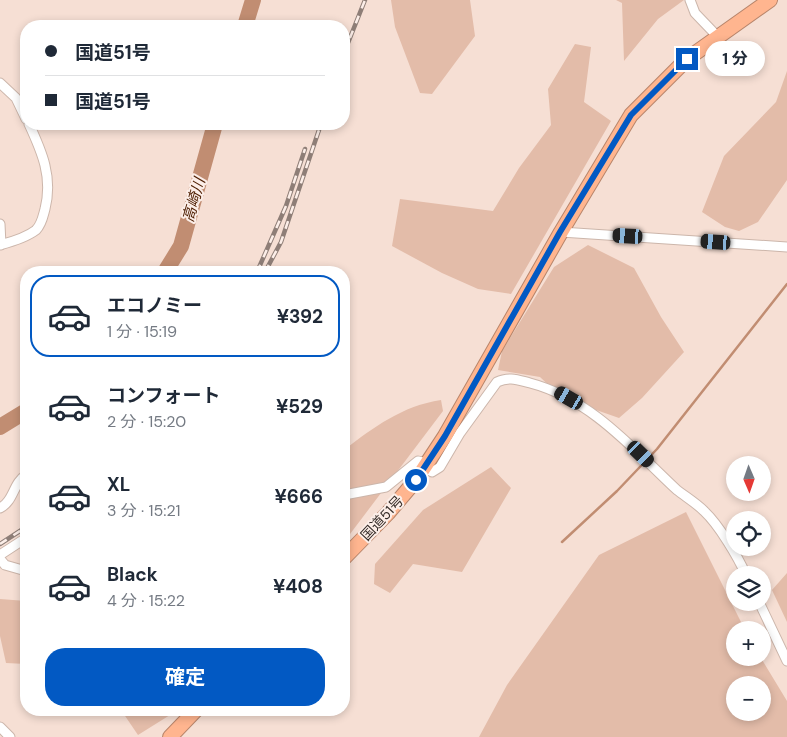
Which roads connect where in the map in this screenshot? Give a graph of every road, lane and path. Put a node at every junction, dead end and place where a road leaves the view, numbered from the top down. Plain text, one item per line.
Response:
1 (690, 0) edge
2 (770, 0) edge
3 (718, 37) junction
4 (0, 83) edge
5 (20, 106) edge
6 (32, 130) edge
7 (0, 224) edge
8 (560, 232) junction
9 (0, 245) edge
10 (787, 247) edge
11 (425, 466) junction
12 (20, 480) edge
13 (350, 494) edge
14 (0, 508) edge
15 (20, 542) edge
16 (350, 552) edge
17 (0, 557) edge
18 (740, 566) edge
19 (20, 569) edge
20 (763, 611) edge
21 (787, 661) edge
22 (190, 716) edge
23 (0, 727) edge
24 (10, 737) edge
25 (170, 737) edge

1 - 3 street
2 - 3 highway, 国道51号
3 - 8 highway, 国道51号
4 - 5 street
6 - 9 street
7 - 9 street
8 - 10 street
8 - 11 highway, 国道51号
11 - 13 street
11 - 16 highway, 国道51号
11 - 18 street
12 - 14 street
15 - 17 street
17 - 19 street
20 - 21 street
22 - 25 highway
23 - 24 street

